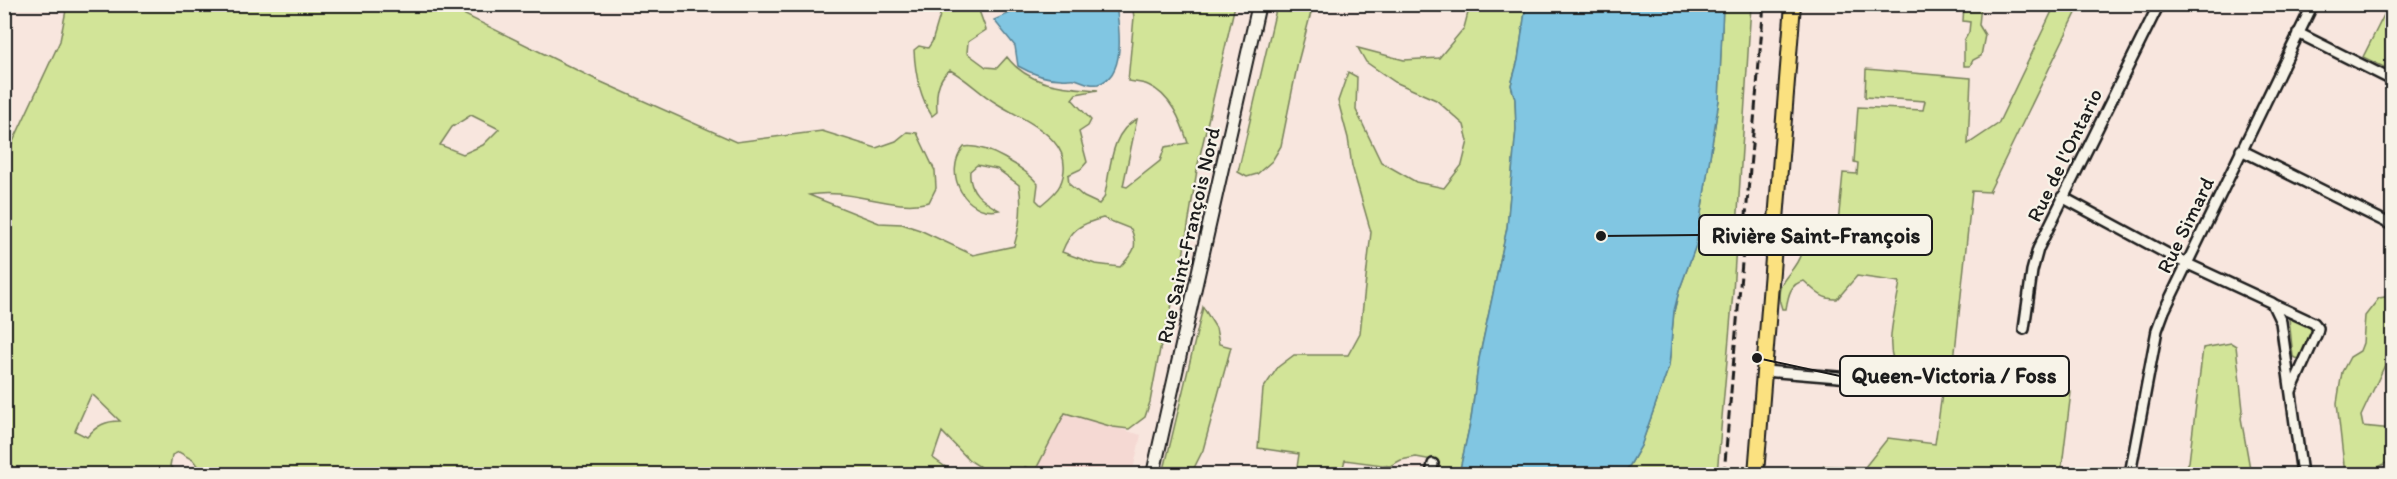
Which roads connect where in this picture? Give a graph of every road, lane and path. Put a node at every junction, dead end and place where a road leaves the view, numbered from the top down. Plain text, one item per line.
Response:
1 (7, 4) edge
2 (1259, 4) edge
3 (1793, 4) edge
4 (2159, 4) edge
5 (2313, 4) edge
6 (4, 12) edge
7 (2298, 33) junction
8 (2392, 80) edge
9 (2241, 150) junction
10 (2062, 197) junction
11 (2392, 225) edge
12 (2186, 264) junction
13 (2272, 303) junction
14 (2024, 329) dead end
15 (1764, 371) junction
16 (1911, 383) dead end
17 (2291, 392) junction
18 (1433, 464) dead end
19 (1153, 474) edge
20 (1431, 474) edge
21 (1756, 474) edge
22 (2130, 474) edge
23 (2302, 474) edge

1 - 6 street
2 - 19 street, Rue Saint-François Nord
3 - 15 main road
4 - 10 street, Rue de l'Ontario
5 - 7 street, Rue Simard
7 - 8 street
7 - 9 street, Rue Simard
9 - 11 street
9 - 12 street, Rue Simard
10 - 12 street
10 - 14 street, Rue de l'Ontario
12 - 13 street
12 - 22 street, Rue Simard
13 - 17 street
13 - 17 street
15 - 16 street
15 - 21 main road
17 - 23 street
18 - 20 street

